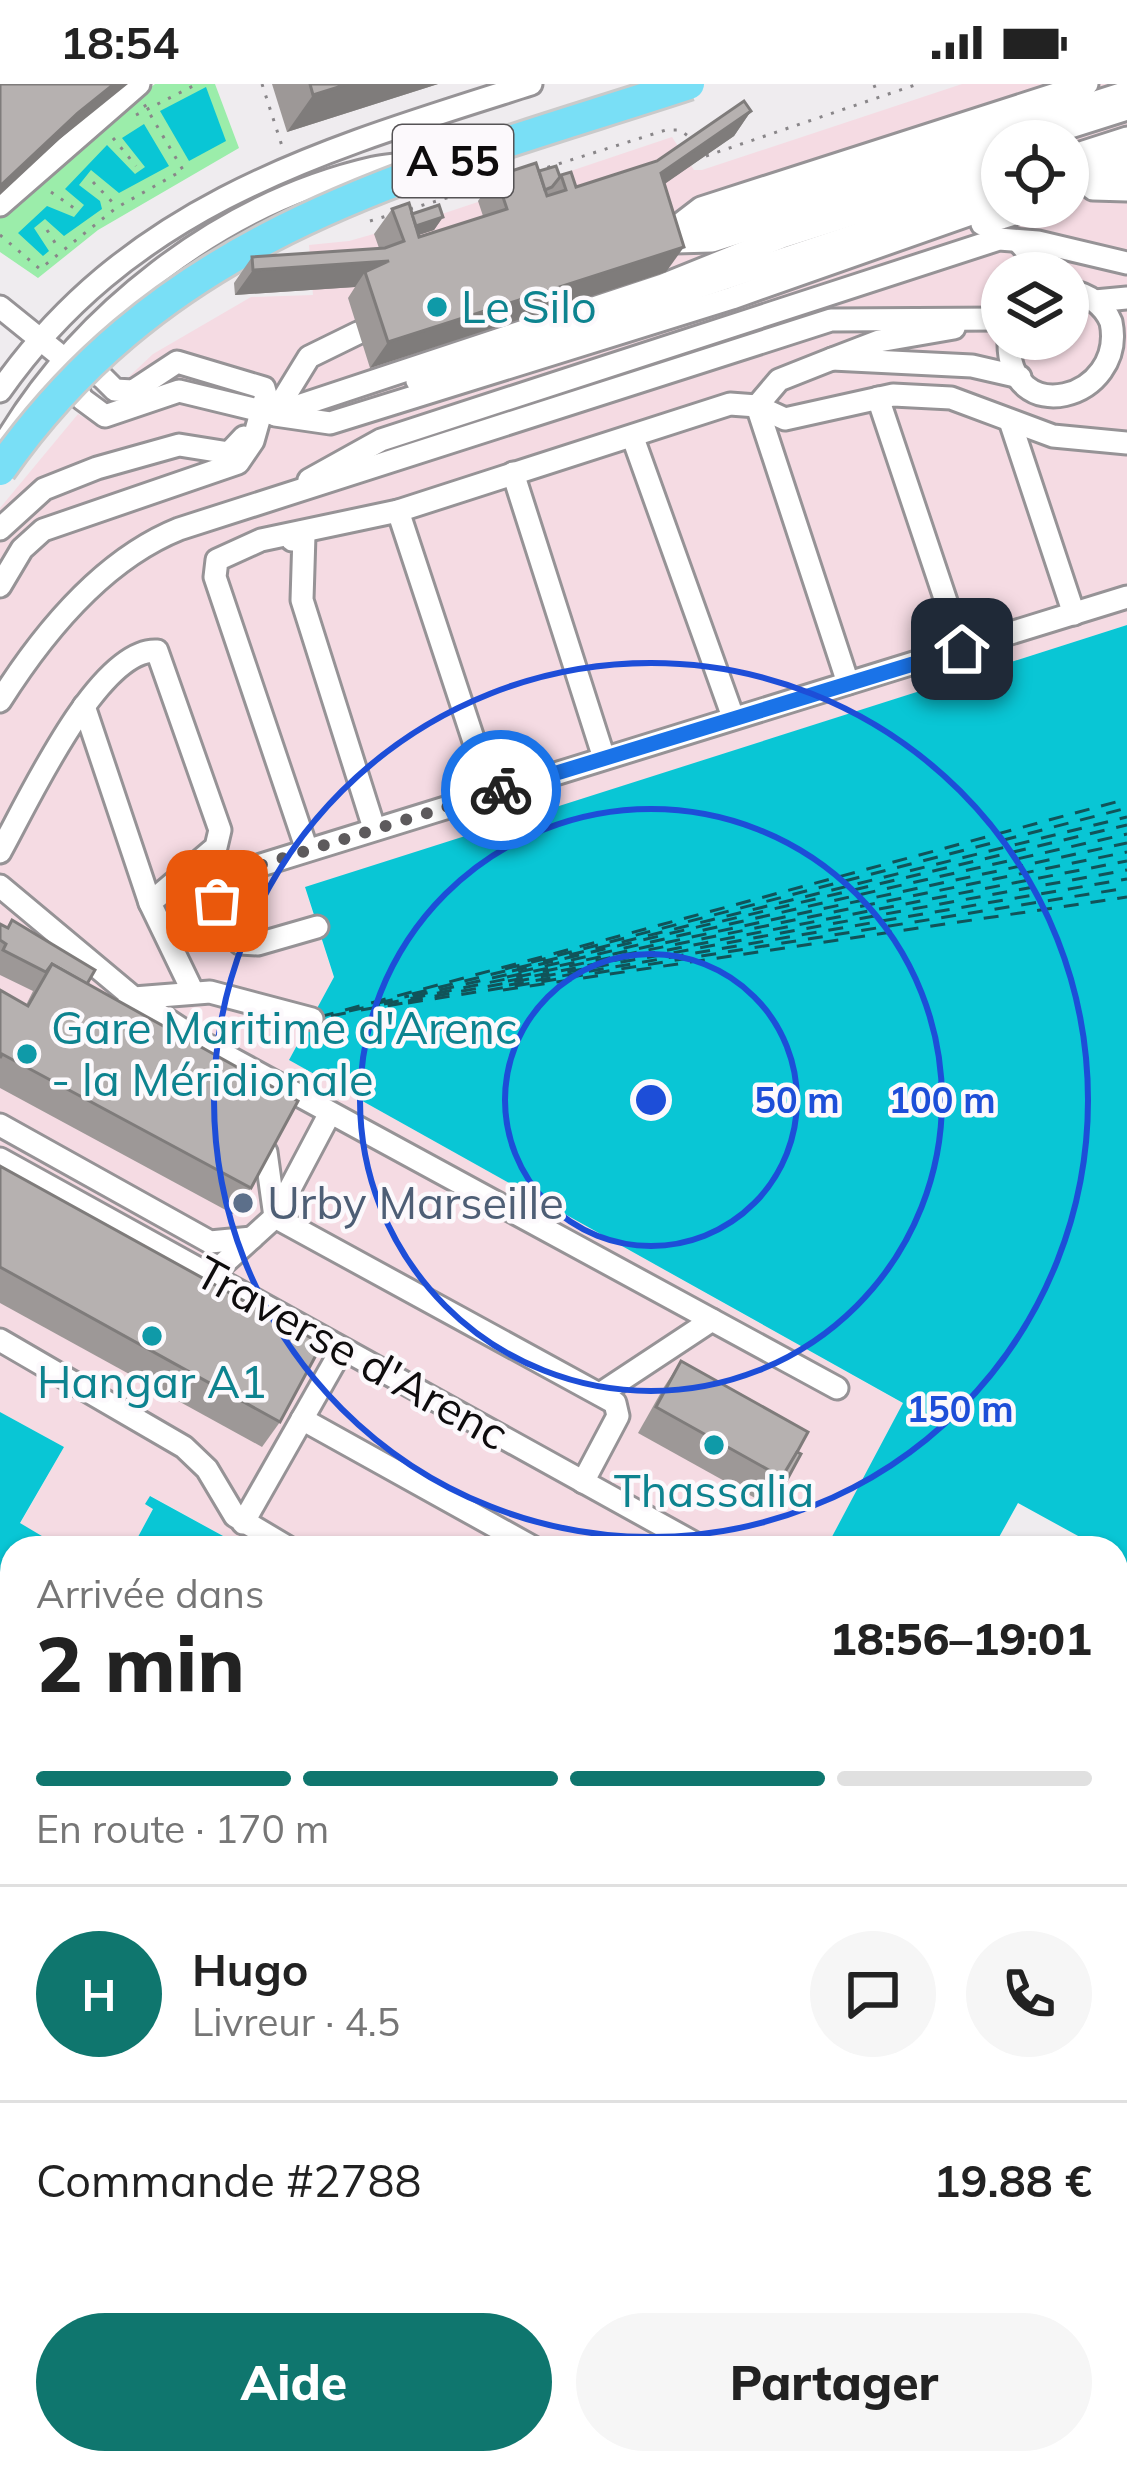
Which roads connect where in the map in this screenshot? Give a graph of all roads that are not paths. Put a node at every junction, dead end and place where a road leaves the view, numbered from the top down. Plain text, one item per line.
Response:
1 (531, 84) edge
2 (658, 84) edge
3 (689, 84) edge
4 (1087, 84) edge
5 (1120, 84) edge
6 (136, 86) edge
7 (1127, 105) edge
8 (1085, 120) edge
9 (1089, 123) edge
10 (1127, 127) edge
11 (1089, 139) edge
12 (981, 159) edge
13 (1127, 165) edge
14 (1089, 173) edge
15 (981, 174) edge
16 (1089, 187) edge
17 (981, 197) edge
18 (981, 199) edge
19 (0, 205) edge
20 (981, 217) edge
21 (981, 222) edge
22 (1018, 241) junction
23 (656, 242) junction
24 (1028, 252) edge
25 (1127, 263) edge
26 (790, 276) junction
27 (1127, 298) edge
28 (1089, 299) edge
29 (1095, 301) junction
30 (0, 307) edge
31 (981, 320) edge
32 (981, 324) edge
33 (358, 333) dead end
34 (39, 338) junction
35 (1123, 348) edge
36 (62, 357) junction
37 (832, 359) junction
38 (1015, 360) edge
39 (1020, 377) junction
40 (0, 391) edge
41 (878, 398) junction
42 (757, 406) junction
43 (272, 413) junction
44 (1011, 424) junction
45 (633, 438) junction
46 (1127, 443) edge
47 (0, 451) edge
48 (0, 470) edge
49 (513, 473) junction
50 (274, 498) junction
51 (398, 511) junction
52 (0, 529) edge
53 (304, 535) junction
54 (245, 559) dead end
55 (0, 586) edge
56 (1127, 597) edge
57 (1073, 614) junction
58 (962, 649) junction
59 (848, 683) junction
60 (0, 700) edge
61 (84, 706) junction
62 (733, 717) junction
63 (604, 758) junction
64 (491, 793) junction
65 (374, 828) junction
66 (308, 850) junction
67 (0, 852) edge
68 (0, 886) edge
69 (150, 903) junction
70 (317, 927) dead end
71 (192, 990) junction
72 (134, 998) junction
73 (312, 1019) dead end
74 (115, 1029) edge
75 (330, 1113) junction
76 (0, 1125) edge
77 (266, 1153) edge
78 (0, 1159) edge
79 (275, 1217) junction
80 (252, 1238) junction
81 (211, 1275) junction
82 (712, 1320) junction
83 (0, 1340) edge
84 (342, 1349) junction
85 (837, 1388) dead end
86 (600, 1394) junction
87 (302, 1419) junction
88 (583, 1482) junction
89 (243, 1523) junction
90 (267, 1536) edge
91 (512, 1536) edge
92 (681, 1536) edge

1 - 34 street
2 - 36 street
3 - 48 highway, A 55, bridge
4 - 23 street
5 - 23 street
6 - 19 street
7 - 8 street
7 - 9 street
7 - 23 street
10 - 11 street
12 - 23 street
13 - 14 street
13 - 16 street
15 - 43 street
17 - 43 street
18 - 26 street
20 - 26 street
21 - 26 street
22 - 24 street
22 - 25 street
22 - 50 street
26 - 43 street
27 - 29 street
28 - 29 street
29 - 35 street
30 - 34 street
31 - 50 street
32 - 37 street
33 - 43 street
34 - 36 street
34 - 40 street
35 - 39 street
36 - 43 street
36 - 47 street
37 - 39 street
37 - 42 street
38 - 39 street
41 - 42 street
41 - 44 street
41 - 58 street
42 - 45 street
42 - 59 street
43 - 52 street
43 - 55 street
44 - 46 street
44 - 57 street
45 - 49 street
45 - 62 street
49 - 51 street
49 - 63 street
50 - 60 street
51 - 53 street
51 - 64 street
53 - 54 street
53 - 65 street
53 - 66 street
56 - 57 street
57 - 58 street
58 - 59 street
59 - 62 street
61 - 67 street
61 - 69 street
61 - 69 street
62 - 63 street
63 - 64 street
64 - 65 street
65 - 66 street
66 - 70 street
68 - 72 street
69 - 71 street
71 - 72 street
71 - 73 street
72 - 74 street
72 - 75 street
75 - 79 street
75 - 82 street
76 - 80 street
77 - 79 street
78 - 81 street, Traverse d'Arenc
79 - 80 street
79 - 86 street
80 - 81 street
81 - 84 street, Traverse d'Arenc
82 - 85 street
82 - 86 street
83 - 89 street
84 - 87 street
84 - 88 street, Traverse d'Arenc
86 - 88 street
87 - 89 street
87 - 91 street
88 - 92 street, Traverse d'Arenc
89 - 90 street

